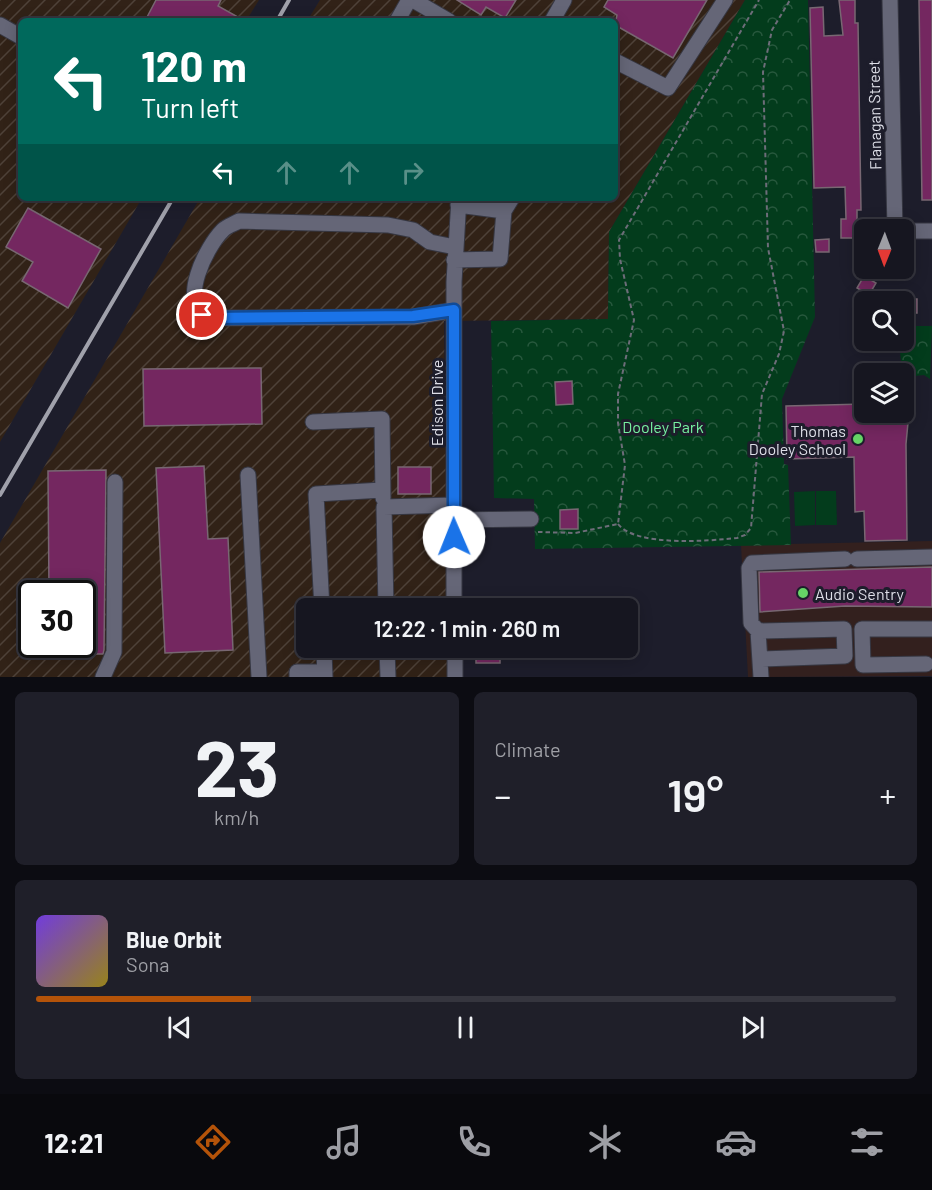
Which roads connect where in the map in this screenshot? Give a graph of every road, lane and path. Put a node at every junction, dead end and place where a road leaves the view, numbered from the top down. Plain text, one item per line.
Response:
1 (411, 0) edge
2 (564, 0) edge
3 (725, 0) edge
4 (759, 0) edge
5 (790, 0) edge
6 (890, 0) edge
7 (399, 18) edge
8 (444, 18) edge
9 (554, 18) edge
10 (0, 25) edge
11 (18, 35) edge
12 (618, 63) edge
13 (459, 201) edge
14 (510, 201) edge
15 (504, 211) junction
16 (895, 219) edge
17 (914, 231) edge
18 (932, 231) edge
19 (454, 254) junction
20 (454, 310) junction
21 (313, 422) dead end
22 (248, 475) dead end
23 (115, 482) dead end
24 (382, 490) junction
25 (384, 507) junction
26 (453, 513) junction
27 (531, 519) joint
28 (618, 524) junction
29 (932, 557) edge
30 (321, 598) edge
31 (386, 598) edge
32 (454, 598) edge
33 (932, 628) edge
34 (758, 631) junction
35 (324, 658) edge
36 (387, 658) edge
37 (455, 658) edge
38 (760, 659) junction
39 (928, 666) edge
40 (325, 674) edge
41 (103, 677) edge
42 (259, 677) edge
43 (297, 677) edge
44 (388, 677) edge
45 (455, 677) edge
46 (761, 677) edge

1 - 7 street
1 - 8 street
2 - 9 street
3 - 12 street
4 - 28 path
5 - 28 path
6 - 16 street, Flanagan Street
10 - 11 street
13 - 15 street
13 - 19 street, Edison Drive
14 - 15 street
15 - 19 street
17 - 18 street
19 - 20 street, Edison Drive
19 - 20 street
20 - 26 street, Edison Drive
21 - 24 street
22 - 42 street
23 - 41 street
24 - 25 street
24 - 30 street
25 - 26 street
25 - 31 street
26 - 27 street
26 - 32 street, Edison Drive
27 - 28 path
29 - 34 street
33 - 39 street
34 - 38 street
34 - 38 street
35 - 40 street
36 - 44 street
37 - 45 street
38 - 46 street
40 - 43 street

